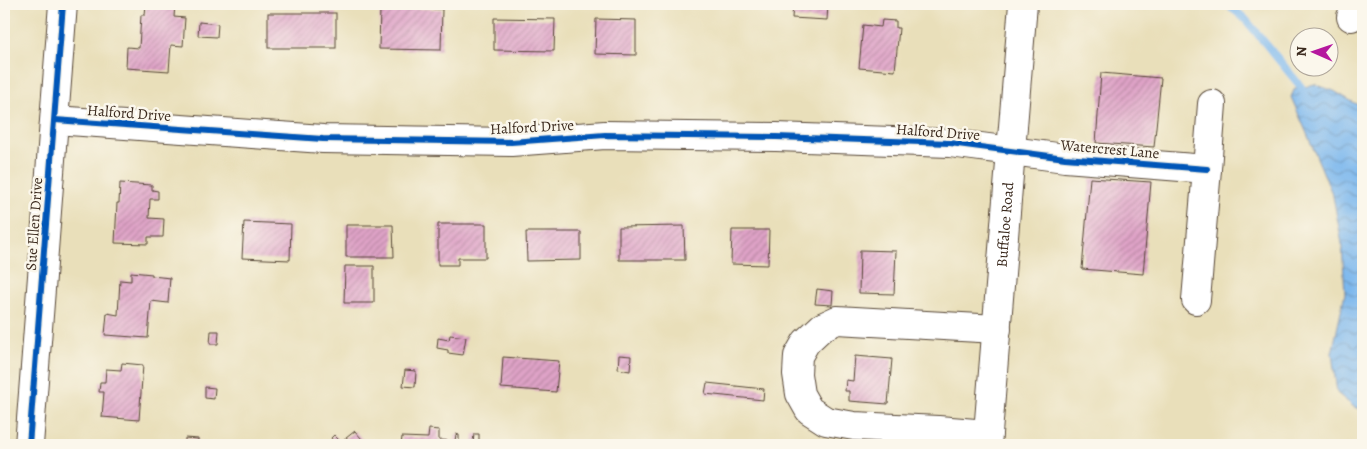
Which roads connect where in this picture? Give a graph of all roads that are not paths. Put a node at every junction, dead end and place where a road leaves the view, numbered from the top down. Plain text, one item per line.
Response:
1 (63, 4) edge
2 (1023, 4) edge
3 (1212, 104) dead end
4 (55, 120) junction
5 (1011, 150) junction
6 (1208, 169) junction
7 (1196, 300) dead end
8 (997, 328) junction
9 (988, 440) edge
10 (29, 445) edge

1 - 4 street, Sue Ellen Drive
2 - 5 street, Buffaloe Road
3 - 6 street
4 - 5 street, Halford Drive
4 - 10 street, Sue Ellen Drive
5 - 6 street, Watercrest Lane
5 - 8 street, Buffaloe Road
6 - 7 street
8 - 9 street, Buffaloe Road
8 - 9 street

